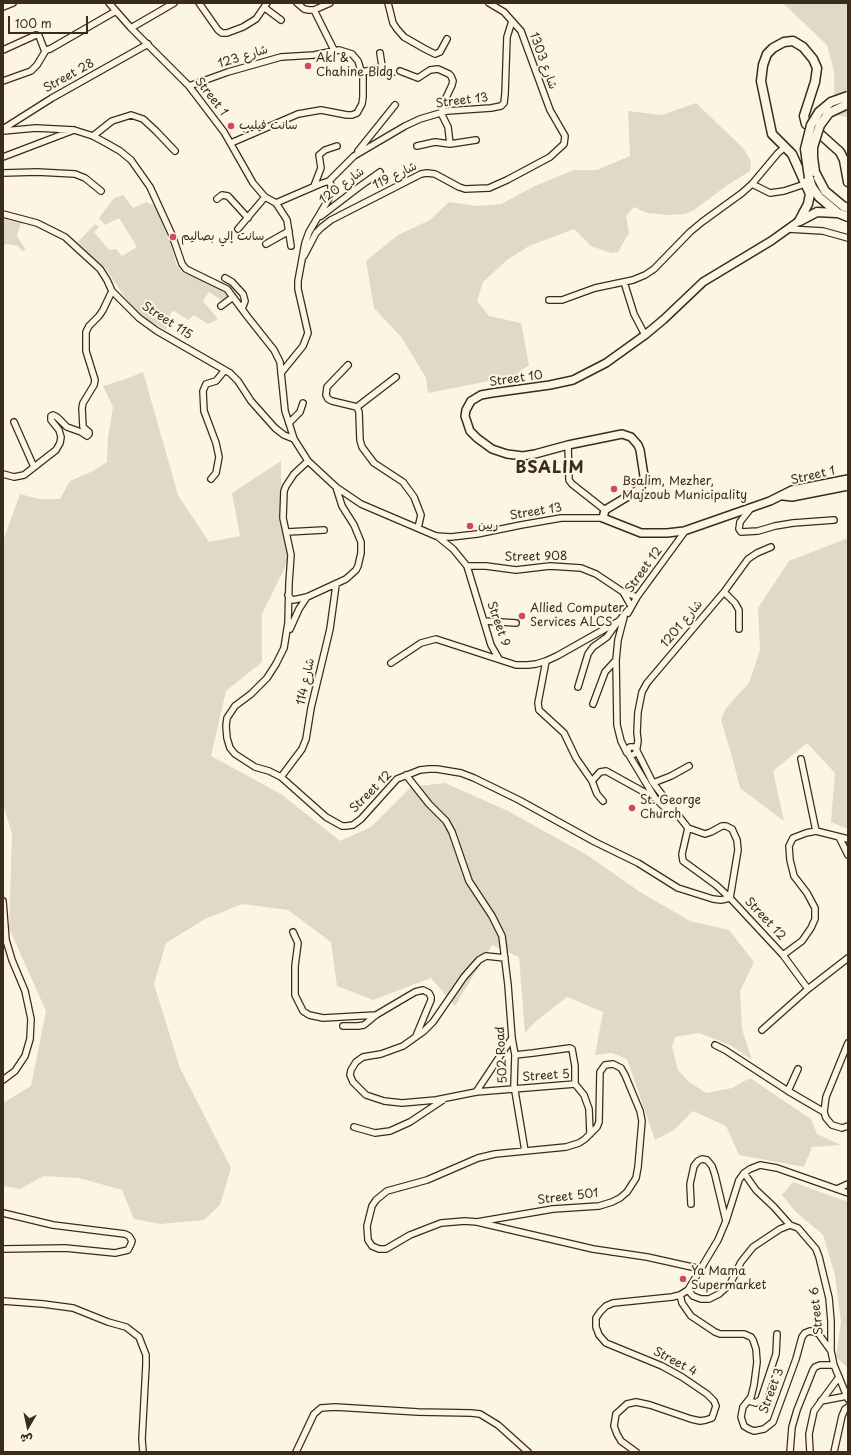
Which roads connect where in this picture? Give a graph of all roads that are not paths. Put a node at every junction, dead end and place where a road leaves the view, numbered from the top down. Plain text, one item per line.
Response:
1 (13, 3) edge
2 (109, 3) edge
3 (174, 3) edge
4 (199, 3) edge
5 (297, 3) edge
6 (330, 3) edge
7 (388, 3) edge
8 (489, 3) edge
9 (266, 5) edge
10 (3, 7) edge
11 (314, 10) junction
12 (116, 11) junction
13 (281, 20) dead end
14 (512, 21) junction
15 (131, 28) junction
16 (447, 39) dead end
17 (148, 44) junction
18 (3, 50) edge
19 (46, 50) junction
20 (334, 50) junction
21 (380, 53) dead end
22 (400, 71) dead end
23 (362, 72) junction
24 (3, 81) edge
25 (189, 86) junction
26 (848, 96) edge
27 (848, 104) edge
28 (395, 105) dead end
29 (550, 110) joint
30 (441, 113) junction
31 (806, 124) dead end
32 (3, 130) edge
33 (74, 130) junction
34 (820, 134) dead end
35 (93, 136) junction
36 (476, 140) dead end
37 (231, 143) junction
38 (450, 144) junction
39 (337, 146) dead end
40 (417, 146) dead end
41 (785, 147) junction
42 (175, 151) dead end
43 (354, 156) junction
44 (3, 157) edge
45 (380, 172) dead end
46 (3, 173) edge
47 (329, 181) junction
48 (848, 182) edge
49 (810, 183) junction
50 (752, 184) junction
51 (314, 186) junction
52 (101, 191) dead end
53 (266, 197) junction
54 (217, 200) dead end
55 (276, 203) junction
56 (848, 208) edge
57 (838, 213) junction
58 (3, 214) edge
59 (848, 217) edge
60 (248, 218) junction
61 (318, 218) junction
62 (798, 222) junction
63 (238, 229) dead end
64 (788, 230) junction
65 (289, 231) junction
66 (848, 238) edge
67 (266, 244) dead end
68 (292, 246) dead end
69 (302, 260) junction
70 (225, 278) dead end
71 (624, 282) junction
72 (112, 291) junction
73 (233, 297) junction
74 (549, 300) dead end
75 (222, 306) dead end
76 (242, 309) junction
77 (645, 335) junction
78 (348, 365) dead end
79 (225, 370) junction
80 (281, 373) junction
81 (396, 377) dead end
82 (303, 403) dead end
83 (357, 407) junction
84 (14, 422) dead end
85 (289, 423) junction
86 (294, 439) junction
87 (568, 445) junction
88 (308, 461) junction
89 (34, 467) junction
90 (3, 474) edge
91 (211, 479) dead end
92 (848, 479) edge
93 (848, 486) edge
94 (336, 487) junction
95 (783, 496) junction
96 (753, 506) junction
97 (605, 510) junction
98 (603, 518) junction
99 (834, 520) dead end
100 (418, 528) junction
101 (324, 530) dead end
102 (686, 530) junction
103 (287, 532) junction
104 (436, 536) junction
105 (771, 547) dead end
106 (467, 566) junction
107 (336, 585) junction
108 (623, 592) junction
109 (724, 592) junction
110 (288, 594) junction
111 (306, 597) junction
112 (637, 597) junction
113 (628, 610) junction
114 (485, 621) junction
115 (619, 621) junction
116 (516, 623) dead end
117 (739, 629) dead end
118 (287, 635) junction
119 (499, 659) junction
120 (616, 660) junction
121 (546, 661) junction
122 (391, 663) dead end
123 (578, 687) dead end
124 (593, 704) dead end
125 (632, 751) junction
126 (801, 759) dead end
127 (689, 766) dead end
128 (406, 775) junction
129 (281, 777) junction
130 (592, 781) junction
131 (653, 783) junction
132 (655, 798) junction
133 (603, 801) dead end
134 (678, 816) junction
135 (688, 828) junction
136 (816, 831) junction
137 (839, 837) junction
138 (848, 840) edge
139 (848, 855) edge
140 (730, 898) junction
141 (3, 901) edge
142 (293, 932) dead end
143 (783, 955) junction
144 (505, 958) junction
145 (848, 958) edge
146 (808, 989) junction
147 (376, 1015) junction
148 (343, 1026) dead end
149 (762, 1030) dead end
150 (416, 1036) junction
151 (512, 1038) junction
152 (848, 1043) edge
153 (715, 1046) dead end
154 (515, 1054) junction
155 (798, 1069) dead end
156 (3, 1080) edge
157 (575, 1084) junction
158 (515, 1090) junction
159 (788, 1091) junction
160 (476, 1092) junction
161 (444, 1099) junction
162 (824, 1112) junction
163 (848, 1126) edge
164 (354, 1127) dead end
165 (590, 1134) junction
166 (525, 1151) junction
167 (744, 1172) junction
168 (848, 1184) edge
169 (837, 1189) junction
170 (848, 1193) edge
171 (691, 1204) dead end
172 (3, 1213) edge
173 (726, 1221) junction
174 (477, 1222) junction
175 (790, 1225) junction
176 (3, 1250) edge
177 (700, 1269) junction
178 (688, 1290) junction
179 (680, 1295) junction
180 (3, 1301) edge
181 (777, 1334) dead end
182 (831, 1351) junction
183 (834, 1365) junction
184 (839, 1377) junction
185 (847, 1398) edge
186 (749, 1401) junction
187 (821, 1401) junction
188 (848, 1407) edge
189 (143, 1452) edge
190 (296, 1452) edge
191 (528, 1452) edge
192 (636, 1452) edge
193 (790, 1452) edge
194 (810, 1452) edge
195 (834, 1452) edge

1 - 10 street
2 - 12 street, Street 1
3 - 15 street
4 - 9 street
5 - 11 street
6 - 11 street
7 - 16 street
8 - 14 street
9 - 13 street
11 - 20 street
12 - 15 street, Street 1
12 - 19 street
14 - 29 street, شارع 1303
14 - 30 street, Street 13
15 - 17 street, Street 1
17 - 25 street, Street 1
17 - 32 street, Street 28
18 - 19 street
19 - 24 street
20 - 23 street
20 - 25 street, شارع 123
21 - 23 street
22 - 30 street
23 - 37 street
25 - 37 street, Street 1
26 - 49 highway, bridge
27 - 49 highway, bridge
28 - 43 street
29 - 69 street, شارع 119
30 - 38 street
30 - 43 street, Street 13
31 - 41 highway
32 - 33 street
33 - 35 street
33 - 44 street
34 - 48 highway
35 - 42 street
35 - 73 street
36 - 38 street
37 - 53 street, Street 1
38 - 40 street
39 - 51 street
41 - 49 highway
41 - 50 street
43 - 47 street, Street 13
45 - 61 street, شارع 120
46 - 52 street
47 - 51 street
47 - 61 street
49 - 50 street
49 - 56 highway
49 - 57 highway
49 - 62 highway
50 - 71 street
51 - 55 street
53 - 55 street, Street 1
53 - 60 street
54 - 60 street
55 - 65 street
57 - 59 highway
57 - 62 highway
58 - 72 street, Street 115
60 - 63 street
61 - 69 street
62 - 64 main road, Street 10
64 - 66 street
64 - 77 main road, Street 10
65 - 67 street
65 - 68 street
69 - 80 street
70 - 76 street
71 - 74 street
71 - 77 street
72 - 79 street, Street 115
72 - 89 street
73 - 75 street
73 - 76 street
76 - 80 street
77 - 87 main road, Street 10
78 - 83 street
79 - 86 street, Street 115
79 - 91 street
80 - 85 street
81 - 83 street
82 - 85 street
83 - 100 street
84 - 89 street
85 - 86 street
86 - 88 street, Street 13
87 - 97 street
87 - 97 main road, Street 10
88 - 94 street, Street 13
88 - 103 street, Street 12
89 - 90 street
92 - 95 main road, Street 1
93 - 95 main road, Street 1
94 - 100 street, Street 13
94 - 107 street
95 - 96 main road, Street 1
96 - 99 street
96 - 102 main road, Street 1
97 - 98 main road
98 - 102 main road, Street 1
98 - 104 street, Street 13
100 - 104 street, Street 13
101 - 103 street
102 - 112 street, Street 12
103 - 110 street, Street 12
104 - 106 street, Street 9
105 - 109 street, شارع 1201
106 - 108 street, Street 908
106 - 114 street, Street 9
107 - 111 street
107 - 129 street, شارع 114
108 - 112 street, Street 908
108 - 113 street, Street 908
109 - 117 street
109 - 125 street, شارع 1201
110 - 111 street
110 - 118 street, Street 12
111 - 118 street, Street 12
112 - 113 street, Street 12
113 - 115 street, Street 9
113 - 120 street, Street 12
114 - 116 street
114 - 119 street, Street 9
115 - 121 street, Street 9
115 - 123 street
118 - 129 street, Street 12
119 - 121 street, Street 9
119 - 122 street
120 - 124 street
120 - 125 street, Street 12
121 - 130 street
125 - 131 street, Street 12
125 - 132 street, Street 12
126 - 136 street
127 - 131 street
128 - 129 street, Street 12
128 - 140 street, Street 12
128 - 144 street
130 - 132 street
130 - 133 street
131 - 134 street, Street 12
132 - 134 street, Street 12
134 - 135 street, Street 12
135 - 140 street, Street 12
135 - 140 street
136 - 137 street
136 - 143 street
137 - 138 street
137 - 139 street
140 - 143 street, Street 12
141 - 156 street
142 - 147 street
143 - 146 street, Street 12
144 - 150 street, Street 5
144 - 151 street, 502 Road
145 - 146 street
146 - 149 street
147 - 148 street
147 - 150 street
150 - 161 street, Street 5
151 - 154 street, 502 Road
151 - 160 street
152 - 162 street
153 - 159 street
154 - 157 street
154 - 158 street, 502 Road
155 - 159 street
157 - 158 street, Street 5
157 - 165 street, Street 5
158 - 160 street, Street 5
158 - 166 street, 502 Road
159 - 162 street
160 - 161 street, Street 5
161 - 164 street
162 - 163 street
165 - 166 street
165 - 174 street, Street 501
166 - 174 street
167 - 169 street
167 - 173 street
167 - 175 street, Street 6
168 - 169 street
169 - 170 street
171 - 173 street
172 - 176 street
173 - 177 street
174 - 177 street
175 - 178 street
175 - 182 street, Street 6
177 - 178 street, Street 4
178 - 179 street, Street 4
179 - 186 street, Street 3
179 - 192 street, Street 4
180 - 189 street
181 - 186 street
182 - 183 street, Street 6
182 - 186 street, Street 3
183 - 184 street, Street 6
183 - 193 street
184 - 185 street, Street 6
184 - 187 street
185 - 187 street
187 - 194 street
188 - 195 street
190 - 191 street

